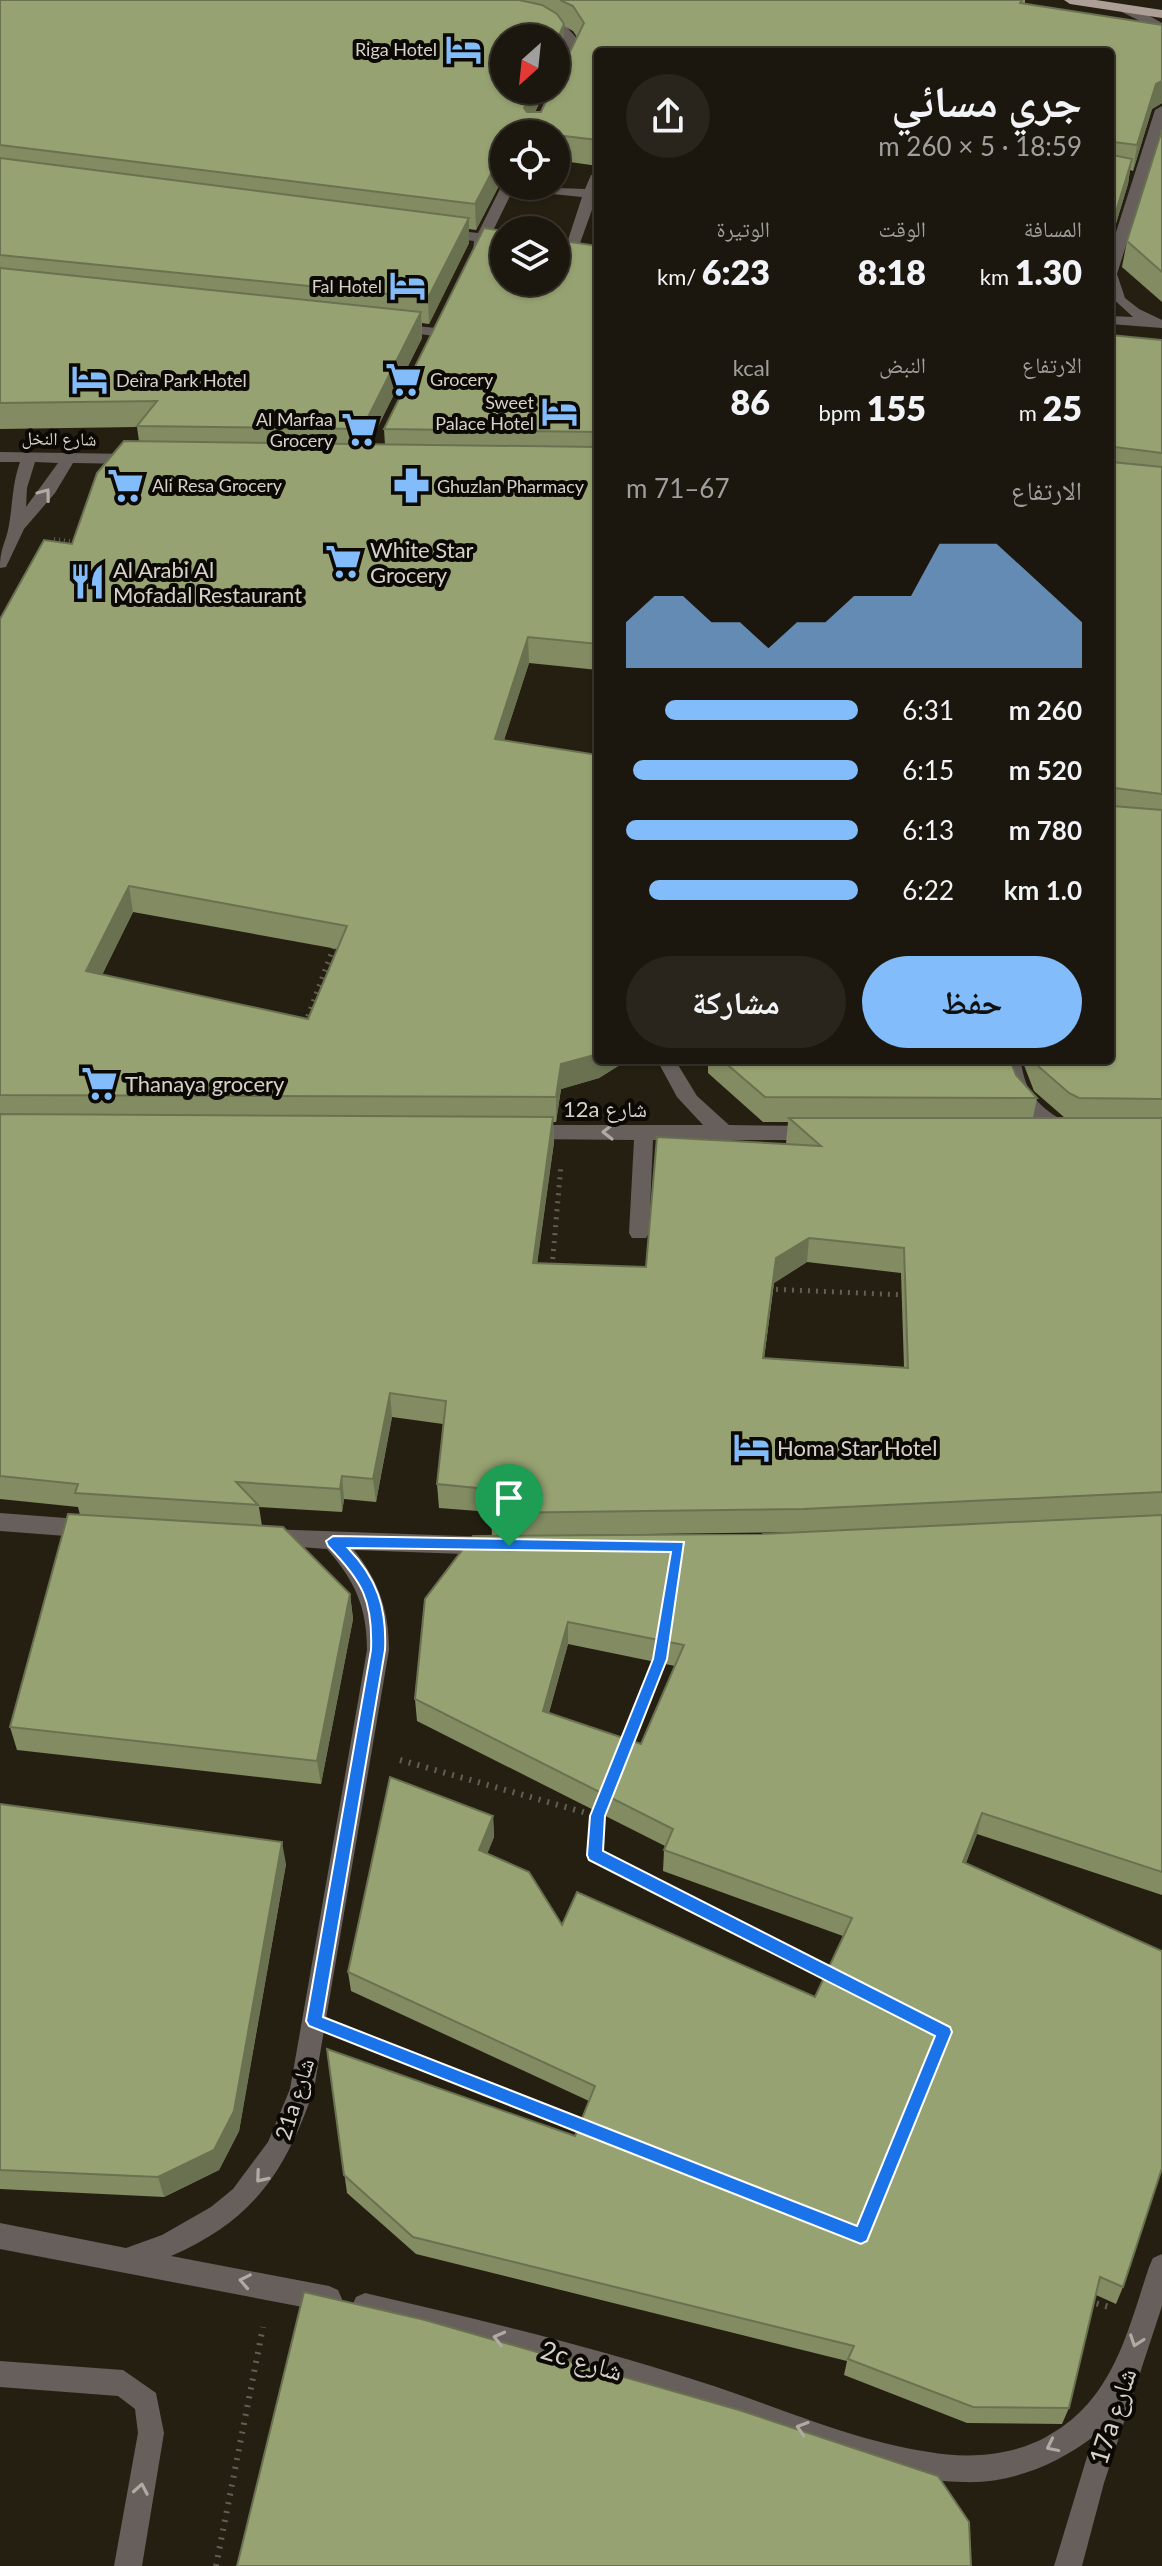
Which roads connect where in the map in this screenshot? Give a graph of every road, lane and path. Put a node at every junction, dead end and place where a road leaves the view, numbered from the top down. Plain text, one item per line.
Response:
1 (1070, 0) edge
2 (1127, 9) junction
3 (1162, 14) edge
4 (533, 19) edge
5 (545, 24) edge
6 (1162, 28) edge
7 (570, 40) edge
8 (570, 62) edge
9 (549, 104) edge
10 (546, 109) edge
11 (1162, 110) edge
12 (594, 183) edge
13 (570, 192) edge
14 (590, 194) junction
15 (503, 200) edge
16 (420, 230) edge
17 (482, 238) junction
18 (574, 243) edge
19 (1114, 257) edge
20 (469, 265) edge
21 (1114, 289) edge
22 (1114, 320) edge
23 (1161, 324) edge
24 (374, 325) edge
25 (436, 332) edge
26 (0, 457) edge
27 (29, 458) junction
28 (68, 458) junction
29 (147, 460) edge
30 (16, 530) junction
31 (77, 542) edge
32 (0, 563) edge
33 (337, 937) edge
34 (304, 1026) edge
35 (668, 1064) edge
36 (1012, 1064) edge
37 (501, 1132) edge
38 (564, 1132) junction
39 (644, 1132) junction
40 (1032, 1132) edge
41 (834, 1133) edge
42 (726, 1134) junction
43 (639, 1233) dead end
44 (551, 1280) edge
45 (757, 1289) edge
46 (915, 1296) edge
47 (0, 1522) edge
48 (120, 1530) edge
49 (242, 1537) edge
50 (333, 1541) junction
51 (509, 1546) edge
52 (663, 1645) edge
53 (660, 1659) junction
54 (676, 1661) edge
55 (361, 1748) junction
56 (620, 1759) edge
57 (603, 1802) edge
58 (597, 1816) junction
59 (846, 1982) edge
60 (314, 2021) junction
61 (595, 2131) edge
62 (0, 2236) edge
63 (130, 2258) junction
64 (1162, 2267) edge
65 (271, 2286) junction
66 (1085, 2300) edge
67 (1144, 2318) junction
68 (1126, 2373) junction
69 (0, 2374) edge
70 (128, 2566) edge
71 (216, 2566) edge
72 (1068, 2566) edge

1 - 2 main road
2 - 3 main road
2 - 6 street
4 - 5 street
7 - 8 street
9 - 10 street
11 - 19 street
12 - 14 street
13 - 14 street
14 - 18 street
15 - 17 street
16 - 17 street
17 - 20 street
21 - 23 street
22 - 23 street
24 - 25 street
26 - 27 street, شارع النخل
27 - 28 street, شارع النخل
27 - 30 street
28 - 29 street, شارع النخل
30 -> 28 street
30 - 31 path
30 - 32 street
33 - 34 path
35 - 42 street
36 - 40 street
37 - 38 street, 12a شارع
39 -> 38 street, 12a شارع
38 - 44 path
39 - 42 street, 12a شارع
39 - 43 street
41 - 42 street, 12a شارع
45 - 46 path
47 - 48 street
49 - 50 street
50 - 51 street
50 - 55 street, 21a شارع
52 - 53 path
53 - 54 path
53 - 56 path
55 - 58 path
55 - 60 street, 21a شارع
57 - 58 path
58 - 59 path
60 - 61 path
60 -> 63 street, 21a شارع
62 - 63 street, 2c شارع
65 -> 63 street, 2c شارع
64 - 67 street, 17a شارع
68 -> 65 street, 2c شارع
65 - 71 path
66 - 67 path
67 -> 68 street, 17a شارع
68 - 72 street, 17a شارع
70 -> 69 street

